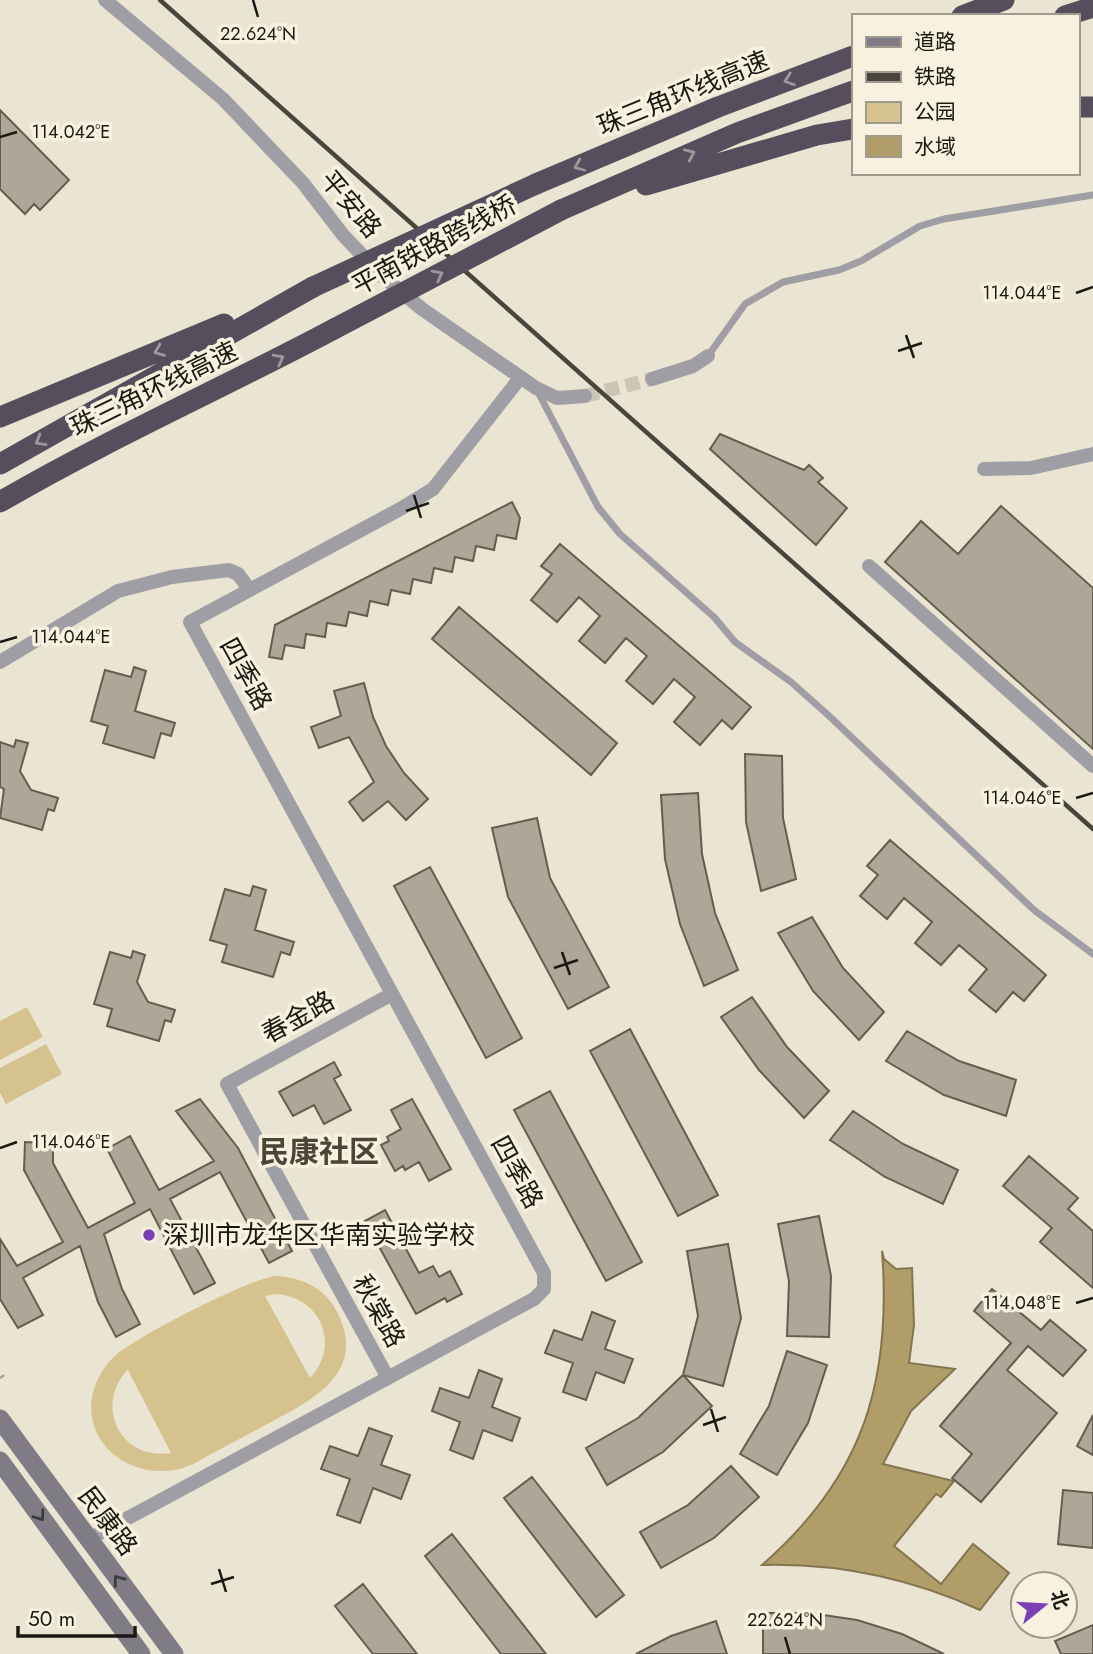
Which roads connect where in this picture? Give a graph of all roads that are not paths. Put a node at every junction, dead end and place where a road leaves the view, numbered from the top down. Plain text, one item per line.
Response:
1 (105, 0) edge
2 (1004, 0) edge
3 (1093, 7) edge
4 (967, 14) edge
5 (1071, 14) edge
6 (852, 56) edge
7 (852, 91) edge
8 (852, 129) edge
9 (536, 184) joint
10 (1093, 195) edge
11 (561, 211) junction
12 (313, 287) junction
13 (334, 329) joint
14 (708, 356) joint
15 (247, 376) junction
16 (520, 378) junction
17 (652, 380) tunnel mouth
18 (536, 388) junction
19 (585, 396) tunnel mouth
20 (0, 417) edge
21 (1093, 454) edge
22 (0, 464) edge
23 (984, 469) dead end
24 (0, 502) edge
25 (0, 518) edge
26 (869, 566) dead end
27 (250, 590) junction
28 (0, 662) edge
29 (1093, 766) edge
30 (1093, 954) edge
31 (392, 993) junction
32 (227, 1084) joint
33 (388, 1378) junction
34 (0, 1419) edge
35 (0, 1461) edge
36 (43, 1478) junction
37 (23, 1492) junction
38 (89, 1539) junction
39 (141, 1654) edge
40 (174, 1654) edge

1 - 16 street, 平安路
2 - 4 highway
3 - 5 highway
6 -> 9 highway, 珠三角环线高速
11 -> 7 highway
8 - 11 highway
9 - 12 highway, 平南铁路跨线桥, bridge
10 - 14 lane
13 -> 11 highway, 平南铁路跨线桥, bridge
12 -> 20 highway
12 -> 22 highway, 珠三角环线高速
15 -> 13 highway, 珠三角环线高速
14 - 17 street
15 - 24 highway, 珠三角环线高速
15 - 25 highway
16 - 18 street, 平安路
16 - 27 street
18 - 19 street, 平安路
18 - 30 lane
21 - 23 street
26 - 29 street
27 - 28 street
27 - 31 street, 四季路
31 - 32 street, 春金路
31 - 33 street, 四季路
32 - 33 street, 秋棠路
33 - 38 street, 四季路
34 - 36 main road, 民康路
35 - 37 main road, 民康路
36 - 37 main road
36 - 38 main road, 民康路
37 -> 39 main road, 民康路
40 -> 38 main road, 民康路

